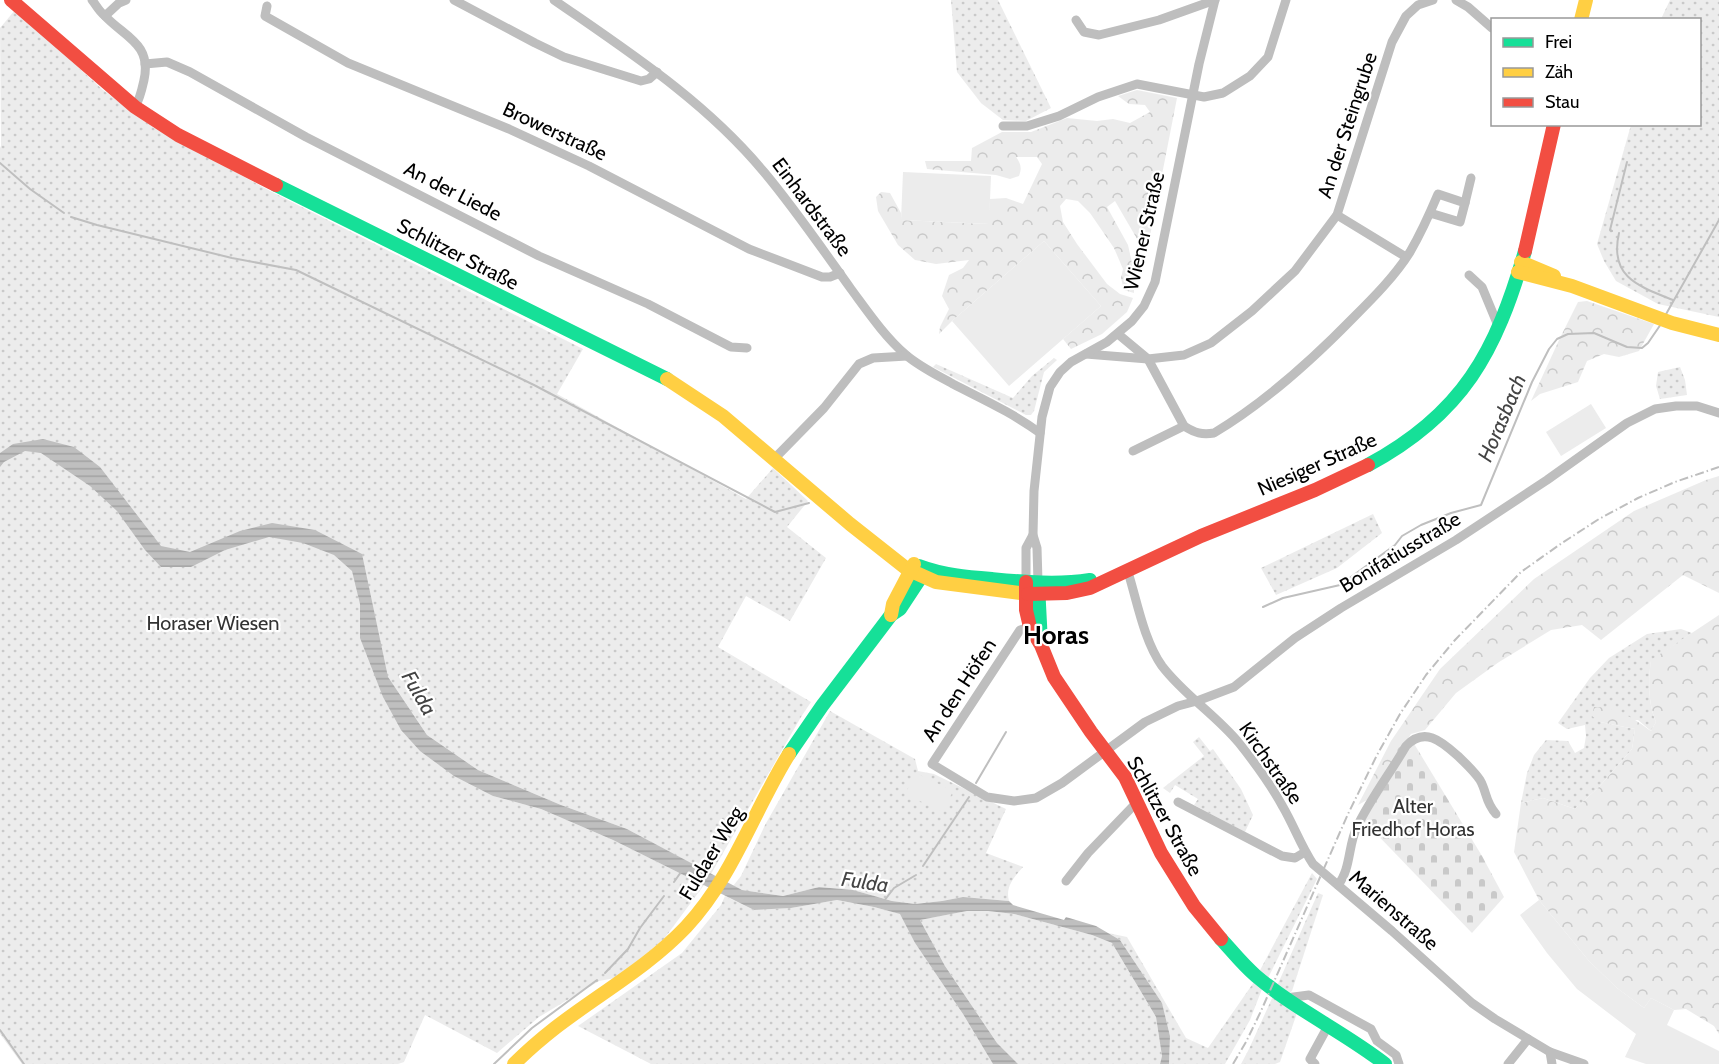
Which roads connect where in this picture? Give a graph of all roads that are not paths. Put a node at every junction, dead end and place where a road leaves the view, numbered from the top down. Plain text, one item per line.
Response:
1 (11, 0) edge
2 (92, 0) edge
3 (126, 0) edge
4 (454, 0) edge
5 (554, 0) edge
6 (1215, 0) edge
7 (1286, 0) edge
8 (1433, 0) edge
9 (1456, 0) edge
10 (1586, 0) edge
11 (267, 6) dead end
12 (105, 16) junction
13 (1582, 18) edge
14 (1076, 20) dead end
15 (1491, 27) edge
16 (145, 64) junction
17 (657, 72) junction
18 (1193, 95) junction
19 (135, 107) junction
20 (1003, 126) dead end
21 (1554, 126) edge
22 (1471, 178) dead end
23 (1465, 203) junction
24 (1430, 213) junction
25 (1337, 215) junction
26 (1406, 256) junction
27 (1519, 267) junction
28 (840, 273) junction
29 (1469, 274) dead end
30 (1498, 328) junction
31 (1118, 334) junction
32 (1719, 335) edge
33 (747, 348) dead end
34 (1084, 354) junction
35 (907, 356) junction
36 (1148, 359) junction
37 (1719, 412) edge
38 (1184, 426) junction
39 (1040, 433) junction
40 (1133, 451) dead end
41 (774, 459) junction
42 (918, 570) junction
43 (1128, 572) junction
44 (1032, 588) junction
45 (1030, 627) junction
46 (1041, 645) junction
47 (1197, 701) junction
48 (1105, 750) junction
49 (1138, 801) junction
50 (1178, 802) dead end
51 (1496, 814) dead end
52 (1305, 852) junction
53 (1066, 881) dead end
54 (1338, 885) junction
55 (1281, 995) junction
56 (1328, 1026) junction
57 (1528, 1039) junction
58 (1550, 1052) junction
59 (514, 1064) edge
60 (1315, 1064) edge
61 (1385, 1064) edge
62 (1399, 1064) edge
63 (1508, 1064) edge
64 (1552, 1064) edge
65 (1584, 1064) edge

1 - 19 main road, Schlitzer Straße
2 - 12 street
3 - 12 street
4 - 17 street
5 - 17 street, Einhardstraße
6 - 14 street
6 - 18 street, Wiener Straße
7 - 18 street
8 - 25 street, An der Steingrube
9 - 15 street
10 - 13 main road
11 - 28 street, Browerstraße
12 - 16 street
16 - 19 street
16 - 33 street, An der Liede
17 - 28 street, Einhardstraße
18 - 20 street
18 - 31 street, Wiener Straße
19 - 41 main road, Schlitzer Straße
21 - 27 main road, Niesiger Straße
22 - 23 street
23 - 24 street
23 - 24 street
24 - 26 street
25 - 26 street
25 - 36 street, An der Steingrube
26 - 38 street
27 - 30 main road, Niesiger Straße
27 - 32 main road
28 - 35 street, Einhardstraße
29 - 30 street
30 - 43 main road, Niesiger Straße
31 - 34 street, Wiener Straße
31 - 36 street
34 - 36 street, An der Steingrube
34 - 39 street, Wiener Straße
35 - 39 street, Einhardstraße
35 - 41 street
36 - 38 street
37 - 47 street, Bonifatiusstraße
38 - 40 street
39 - 44 street, Wiener Straße
41 - 42 main road, Schlitzer Straße
42 - 44 main road, Schlitzer Straße
42 - 59 main road, Fuldaer Weg
43 - 44 main road, Niesiger Straße
43 - 47 street, Kirchstraße
44 - 45 main road, Schlitzer Straße
44 - 46 main road, Schlitzer Straße
45 - 46 main road, Schlitzer Straße
45 - 48 street, An den Höfen
46 - 48 main road, Schlitzer Straße
47 - 48 street, Bonifatiusstraße
47 - 52 street, Kirchstraße
48 - 49 main road, Schlitzer Straße
49 - 53 street
49 - 55 main road, Schlitzer Straße
50 - 52 street
51 - 54 street
52 - 54 street, Marienstraße
54 - 57 street, Marienstraße
55 - 56 main road, Schlitzer Straße
55 - 62 street
56 - 60 street
56 - 61 main road, Schlitzer Straße
57 - 58 street, Marienstraße
57 - 63 street
58 - 64 street
58 - 65 street, Marienstraße

